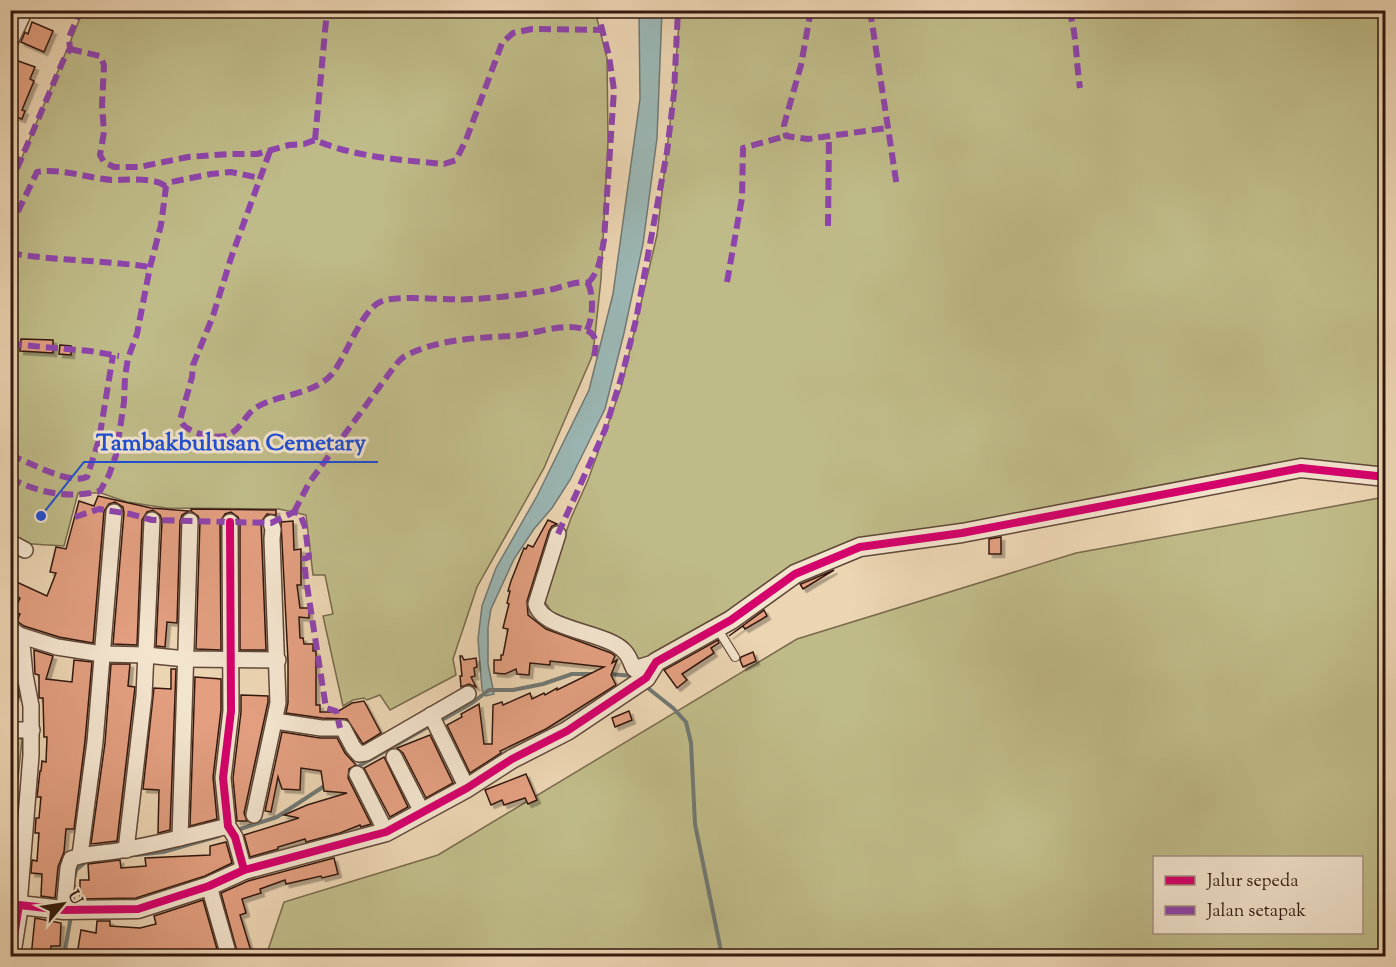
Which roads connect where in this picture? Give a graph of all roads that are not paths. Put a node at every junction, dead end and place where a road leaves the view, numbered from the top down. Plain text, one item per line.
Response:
1 (25, 10) edge
2 (10, 42) edge
3 (1386, 477) edge
4 (114, 512) dead end
5 (152, 520) dead end
6 (190, 521) dead end
7 (230, 522) dead end
8 (271, 523) dead end
9 (558, 534) dead end
10 (10, 542) edge
11 (25, 550) dead end
12 (717, 628) junction
13 (15, 632) edge
14 (102, 654) junction
15 (146, 655) junction
16 (735, 657) dead end
17 (186, 659) junction
18 (231, 660) junction
19 (278, 660) junction
20 (656, 662) junction
21 (468, 694) dead end
22 (275, 721) junction
23 (434, 722) junction
24 (10, 730) edge
25 (32, 730) junction
26 (394, 757) dead end
27 (357, 774) dead end
28 (467, 788) junction
29 (422, 812) junction
30 (254, 815) dead end
31 (232, 830) junction
32 (386, 832) junction
33 (180, 838) junction
34 (126, 850) junction
35 (80, 855) junction
36 (244, 870) junction
37 (209, 886) junction
38 (19, 905) junction
39 (72, 910) junction
40 (11, 957) edge
41 (229, 957) edge

1 - 2 street
3 - 12 street
4 - 14 street
5 - 15 street
6 - 17 street
7 - 18 street
8 - 19 street
9 - 20 street
10 - 11 street
12 - 16 lane
12 - 20 street
13 - 14 street
13 - 25 street
14 - 15 street
14 - 35 street
15 - 17 street
15 - 34 street
17 - 18 street
17 - 33 street
18 - 19 street
18 - 31 street
19 - 22 street
20 - 28 street
21 - 23 street
22 - 23 street
22 - 30 street
23 - 28 street
24 - 25 street
25 - 38 street
26 - 29 street
27 - 32 street
28 - 29 street
29 - 32 street
31 - 33 street
31 - 36 street
32 - 36 street
33 - 34 street
34 - 35 street
35 - 39 street
36 - 37 street
37 - 39 street
37 - 41 street
38 - 39 street
38 - 40 street

